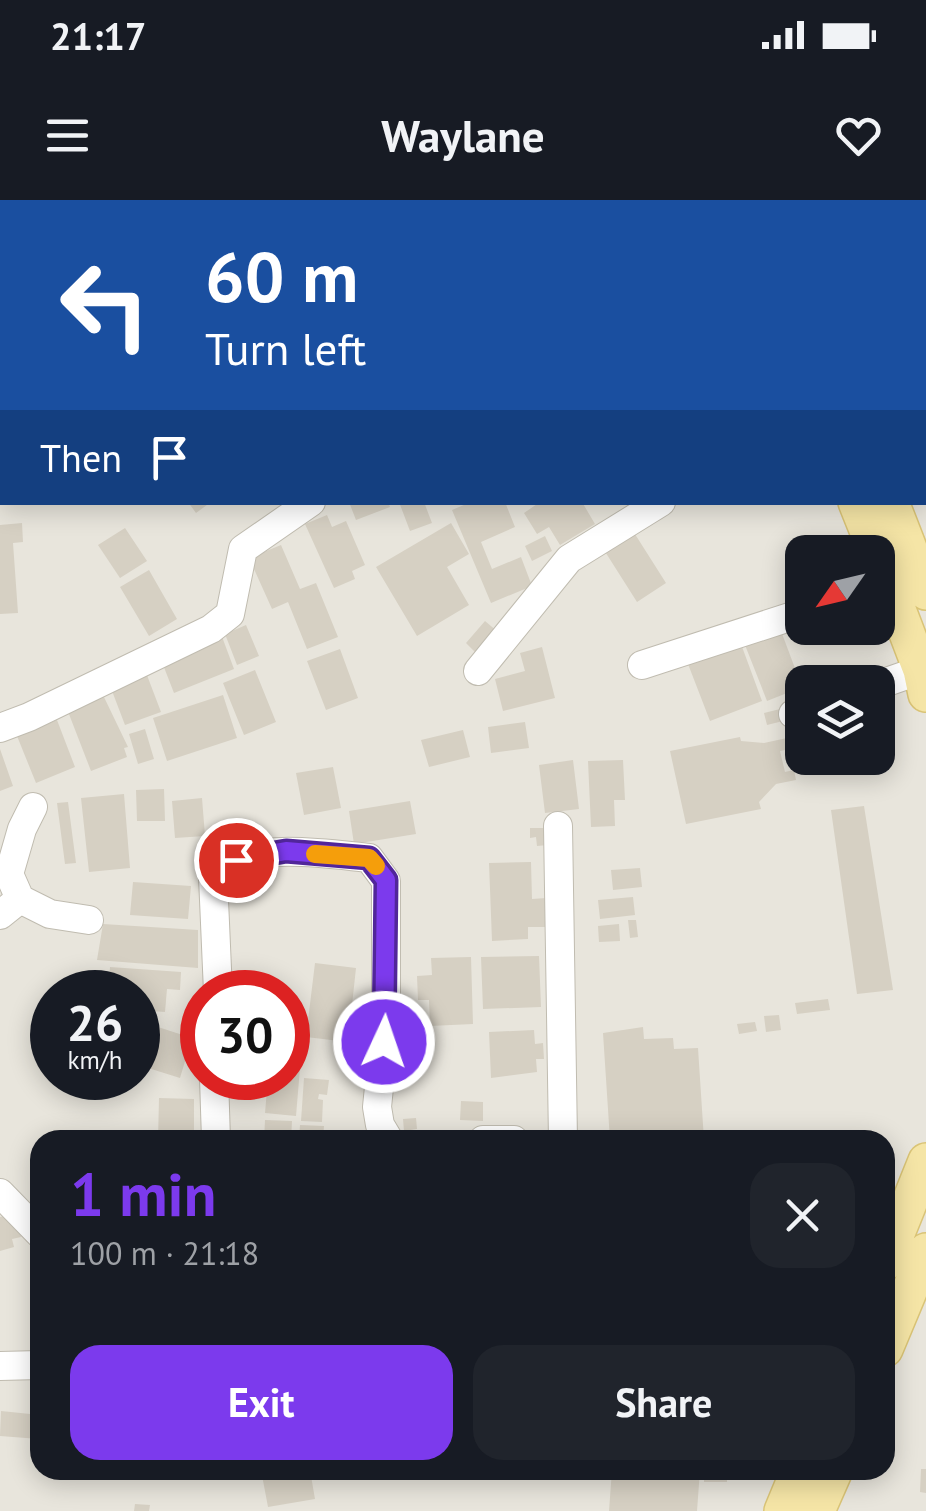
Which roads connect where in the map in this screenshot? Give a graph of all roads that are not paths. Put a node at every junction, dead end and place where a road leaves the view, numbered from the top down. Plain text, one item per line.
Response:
1 (307, 505) edge
2 (656, 505) edge
3 (857, 505) edge
4 (892, 505) edge
5 (867, 535) edge
6 (926, 592) edge
7 (895, 611) edge
8 (785, 619) edge
9 (642, 665) dead end
10 (478, 671) dead end
11 (923, 682) edge
12 (895, 684) edge
13 (0, 728) edge
14 (33, 807) dead end
15 (558, 826) dead end
16 (10, 907) edge
17 (88, 920) dead end
18 (217, 970) edge
19 (215, 1100) edge
20 (216, 1130) edge
21 (383, 1130) edge
22 (563, 1130) edge
23 (926, 1161) edge
24 (0, 1193) edge
25 (30, 1224) edge
26 (895, 1237) edge
27 (926, 1251) edge
28 (895, 1325) edge
29 (30, 1364) edge
30 (0, 1366) edge
31 (795, 1480) edge
32 (830, 1480) edge
33 (782, 1511) edge
34 (818, 1511) edge

1 - 13 street
2 - 10 street
3 - 5 main road
4 - 6 main road
7 - 11 main road
8 - 9 street
11 - 12 street
14 - 16 street
15 - 22 street
16 - 17 street
18 - 21 street
19 - 20 street
23 - 26 main road
24 - 25 street
27 - 28 main road
29 - 30 street
31 - 33 main road
32 - 34 main road

